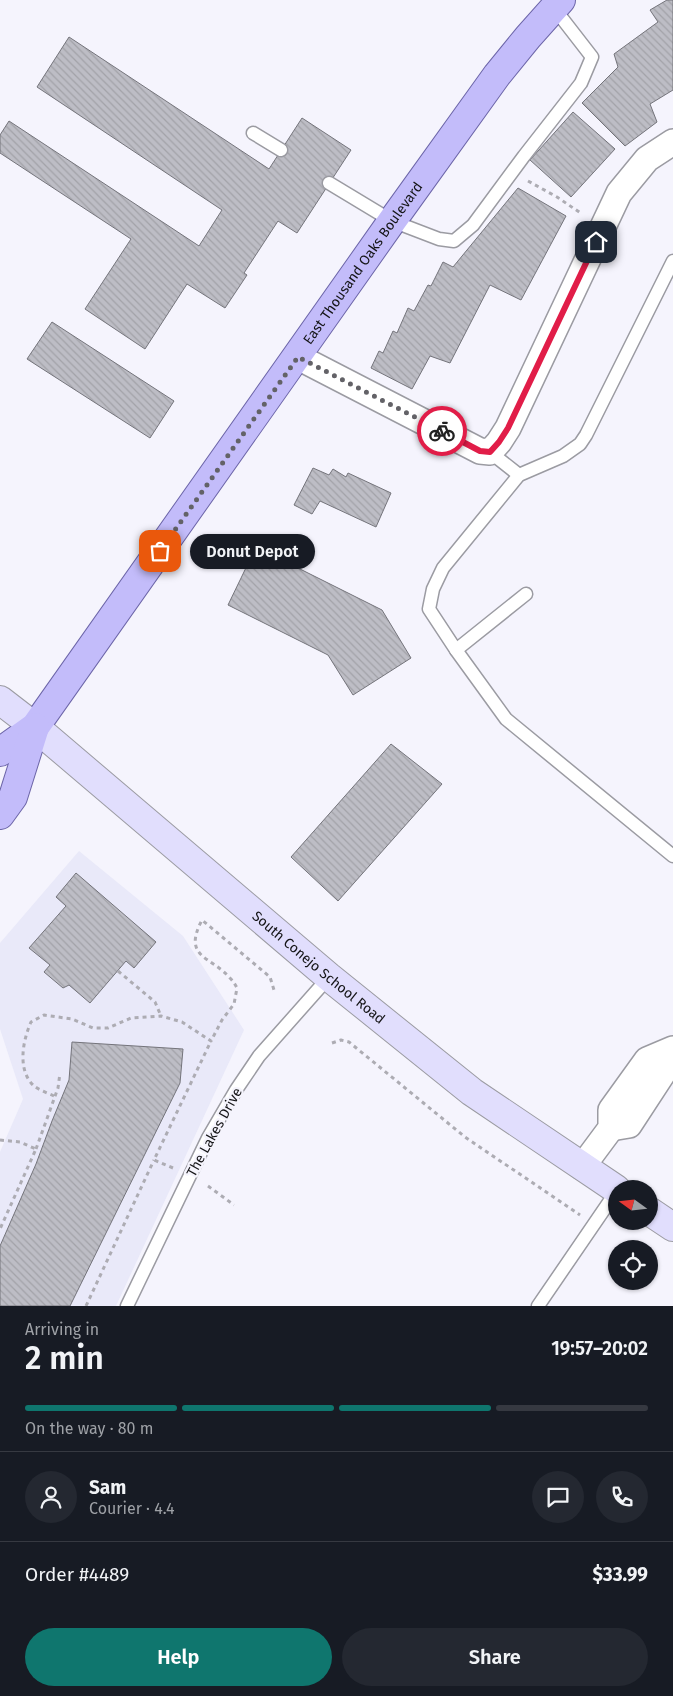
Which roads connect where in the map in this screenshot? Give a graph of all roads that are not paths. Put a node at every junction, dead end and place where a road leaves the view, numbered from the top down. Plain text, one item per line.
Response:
1 (558, 4) edge
2 (253, 133) dead end
3 (673, 142) edge
4 (280, 150) dead end
5 (330, 183) dead end
6 (392, 221) junction
7 (673, 261) edge
8 (298, 357) junction
9 (490, 452) junction
10 (519, 475) junction
11 (526, 594) dead end
12 (456, 650) junction
13 (0, 700) edge
14 (35, 727) junction
15 (0, 752) edge
16 (0, 815) edge
17 (673, 856) edge
18 (329, 976) junction
19 (673, 1050) edge
20 (582, 1167) junction
21 (608, 1185) edge
22 (608, 1203) edge
23 (658, 1217) edge
24 (673, 1227) edge
25 (127, 1306) edge
26 (538, 1306) edge

1 - 6 main road, East Thousand Oaks Boulevard
1 - 6 lane
2 - 4 lane
3 - 9 street
5 - 6 lane
6 - 8 main road, East Thousand Oaks Boulevard
7 - 10 lane
8 - 9 street
8 - 14 main road, East Thousand Oaks Boulevard
9 - 10 lane
10 - 12 lane
11 - 12 lane
12 - 17 lane
13 - 14 street, South Conejo School Road
14 - 15 main road, East Thousand Oaks Boulevard
14 - 16 main road, East Thousand Oaks Boulevard
14 - 18 street, South Conejo School Road
18 - 20 street, South Conejo School Road
18 - 25 lane, The Lakes Drive
19 - 20 street
20 - 21 street, South Conejo School Road
22 - 26 lane
23 - 24 street

